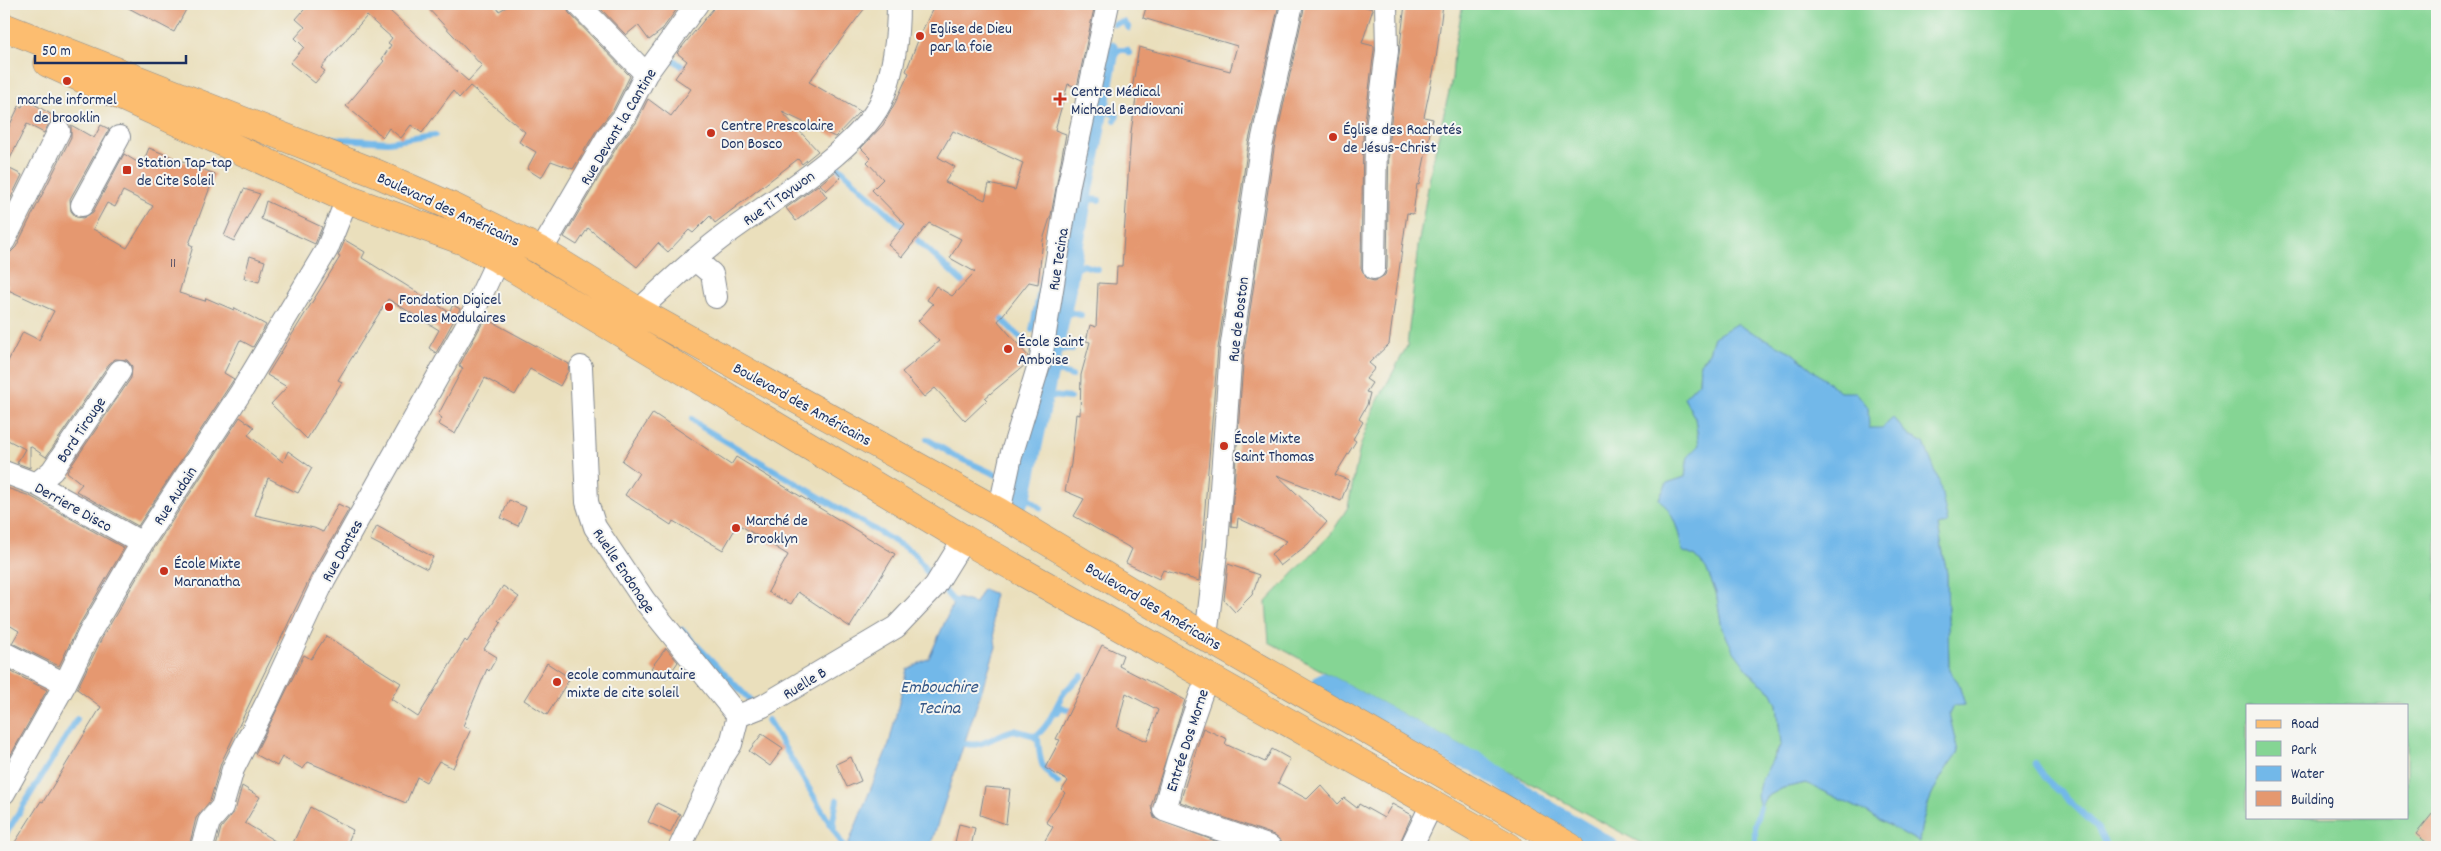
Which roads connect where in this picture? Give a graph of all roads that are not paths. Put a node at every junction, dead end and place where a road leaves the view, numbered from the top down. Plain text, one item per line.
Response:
1 (578, 4) edge
2 (697, 4) edge
3 (898, 4) edge
4 (1108, 4) edge
5 (1292, 4) edge
6 (1386, 4) edge
7 (4, 27) edge
8 (4, 43) edge
9 (646, 74) junction
10 (59, 131) dead end
11 (119, 137) dead end
12 (348, 200) junction
13 (82, 205) dead end
14 (4, 241) edge
15 (541, 251) junction
16 (498, 259) junction
17 (694, 259) junction
18 (1374, 268) dead end
19 (716, 296) dead end
20 (638, 311) junction
21 (581, 366) dead end
22 (120, 371) dead end
23 (4, 472) edge
24 (36, 484) junction
25 (999, 512) junction
26 (964, 539) junction
27 (142, 543) junction
28 (1206, 637) junction
29 (4, 653) edge
30 (1207, 677) junction
31 (65, 684) junction
32 (738, 716) junction
33 (9, 768) edge
34 (4, 792) edge
35 (1432, 804) junction
36 (202, 847) edge
37 (680, 847) edge
38 (1270, 847) edge
39 (1411, 847) edge
40 (1509, 847) edge
41 (1570, 847) edge

1 - 9 street
2 - 9 street, Rue Devant la Cantine
3 - 17 street, Rue Ti Taywon
4 - 25 street, Rue Tecina
5 - 28 street, Rue de Boston
6 - 18 street
7 - 15 main road, Boulevard des Américains
8 - 12 main road, Boulevard des Américains
9 - 15 street, Rue Devant la Cantine
10 - 14 street
11 - 13 street
12 - 16 main road, Boulevard des Américains
12 - 27 street, Rue Audain
15 - 20 main road, Boulevard des Américains
16 - 26 main road, Boulevard des Américains
16 - 36 street, Rue Dantes
17 - 19 street
17 - 20 street, Rue Ti Taywon
20 - 25 main road, Boulevard des Américains
21 - 32 street, Ruelle Endonage
22 - 24 street, Bord Tirouge
23 - 24 street, Derriere Disco
24 - 27 street, Derriere Disco
25 - 28 main road, Boulevard des Américains
26 - 30 main road, Boulevard des Américains
26 - 32 street, Ruelle B
27 - 31 street, Rue Audain
28 - 41 main road, Boulevard des Américains
29 - 31 street
30 - 35 main road, Boulevard des Américains
30 - 38 street, Entrée Dos Morne
31 - 33 street, Rue Audain
32 - 37 street
33 - 34 street, Rue Audain
35 - 39 street
35 - 40 main road, Boulevard des Américains

